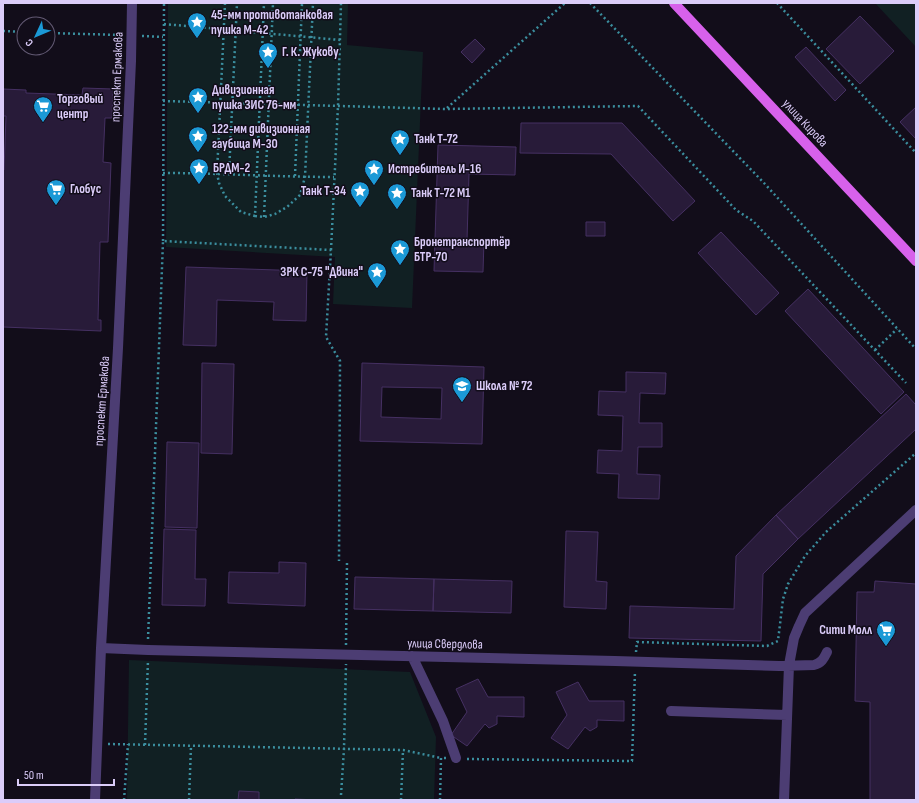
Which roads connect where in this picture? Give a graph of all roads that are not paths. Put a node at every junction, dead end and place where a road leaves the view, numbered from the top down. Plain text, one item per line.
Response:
1 (132, 3) edge
2 (674, 3) edge
3 (916, 261) edge
4 (916, 510) edge
5 (101, 648) junction
6 (827, 652) dead end
7 (412, 656) junction
8 (789, 666) junction
9 (671, 711) dead end
10 (787, 715) junction
11 (456, 758) dead end
12 (96, 800) edge
13 (784, 800) edge

1 - 5 street, проспект Ермакова
2 - 3 main road, улица Кирова
4 - 8 street
5 - 7 street, улица Свердлова
5 - 12 street, проспект Ермакова
6 - 8 street, улица Свердлова
7 - 8 street, улица Свердлова
7 - 11 street
8 - 10 street
9 - 10 street
10 - 13 street

